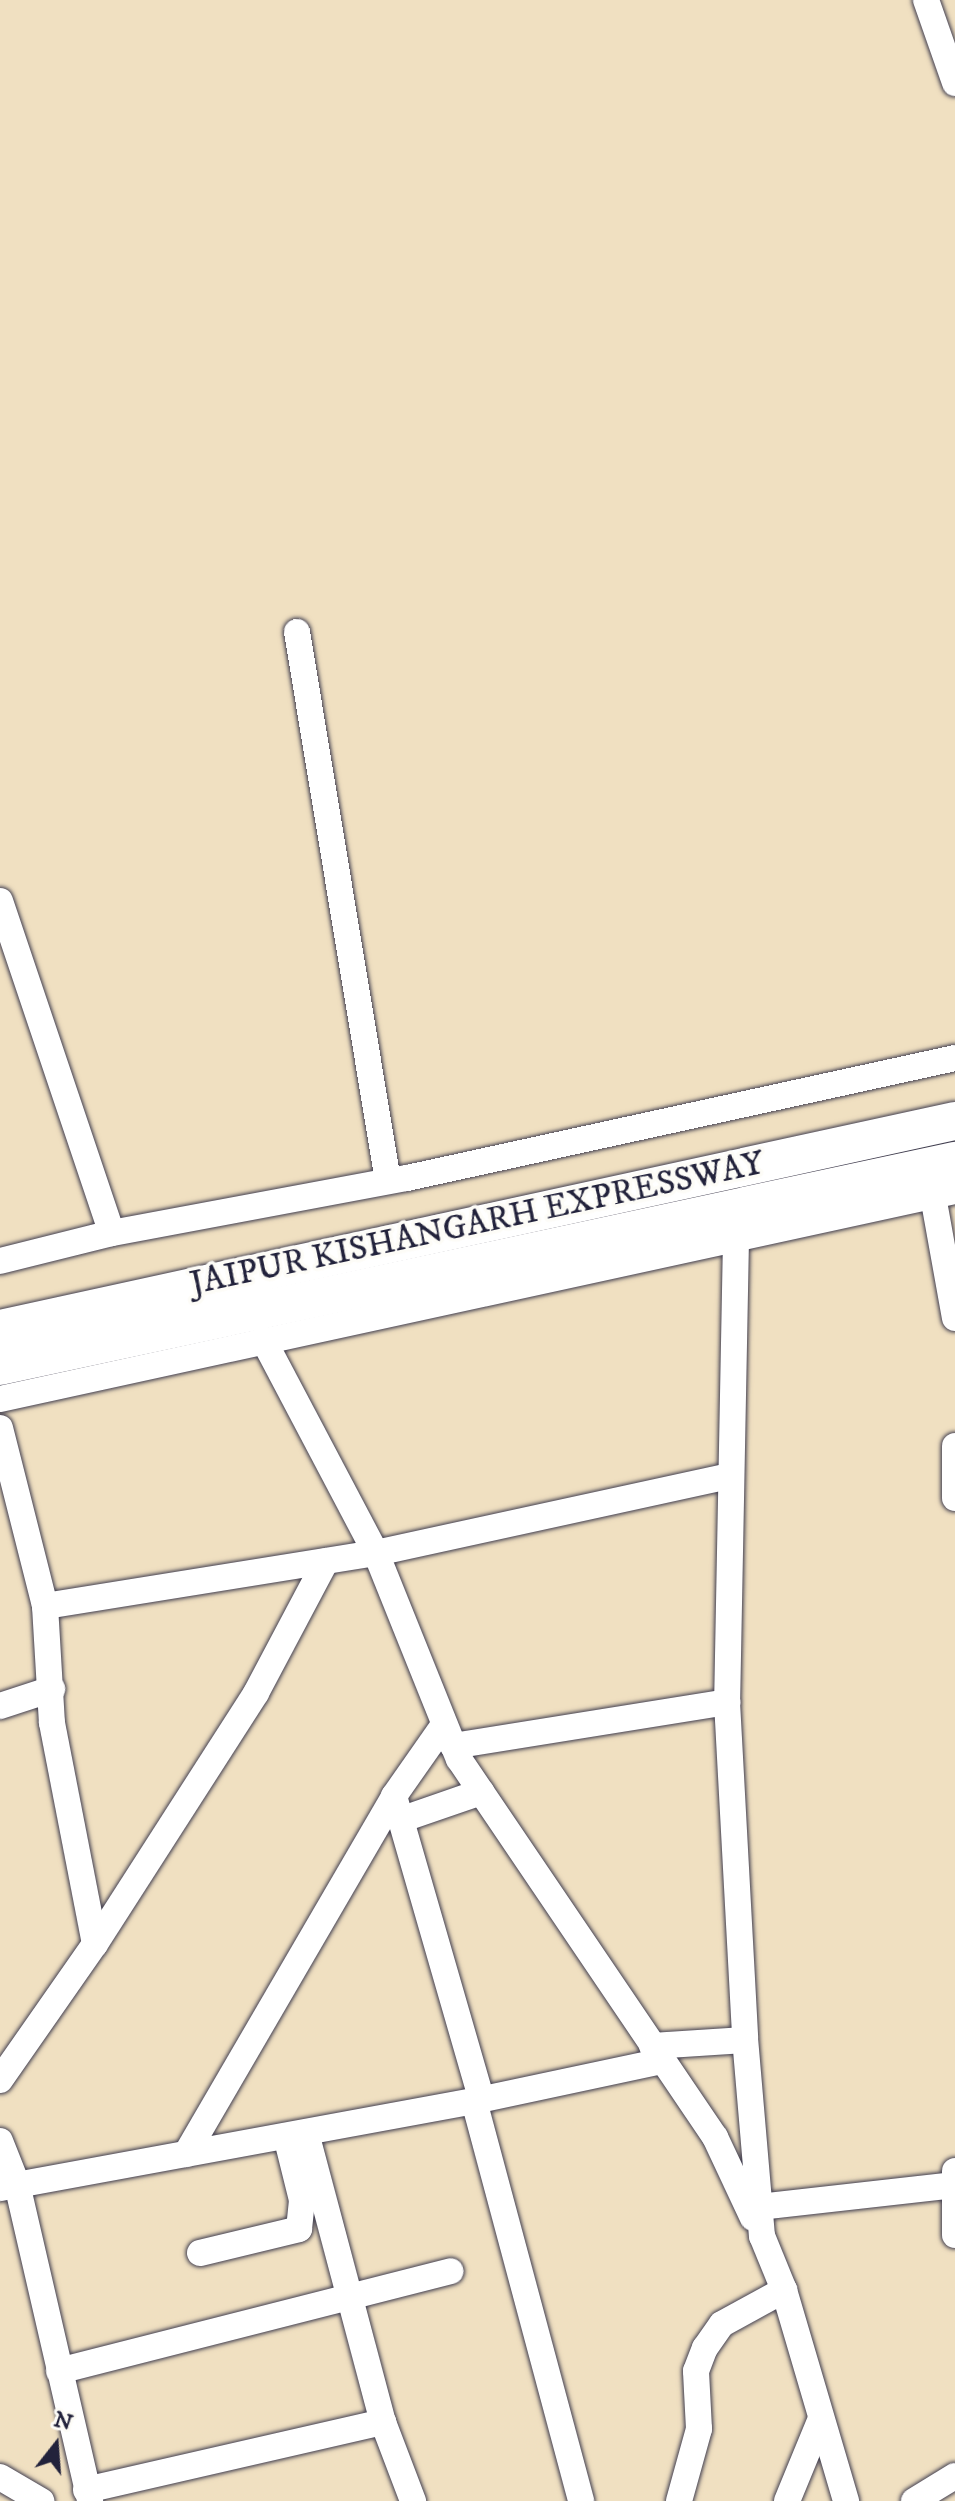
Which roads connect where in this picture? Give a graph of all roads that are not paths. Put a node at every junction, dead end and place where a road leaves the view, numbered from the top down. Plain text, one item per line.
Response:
1 (926, 0) edge
2 (955, 83) edge
3 (297, 632) dead end
4 (0, 901) edge
5 (955, 1058) edge
6 (955, 1121) edge
7 (955, 1161) edge
8 (388, 1181) junction
9 (944, 1194) edge
10 (112, 1233) junction
11 (736, 1239) junction
12 (0, 1261) edge
13 (955, 1318) edge
14 (0, 1329) edge
15 (263, 1339) junction
16 (0, 1366) edge
17 (0, 1399) edge
18 (0, 1428) edge
19 (955, 1446) edge
20 (730, 1476) junction
21 (955, 1498) edge
22 (376, 1553) junction
23 (326, 1561) junction
24 (45, 1606) junction
25 (52, 1689) junction
26 (727, 1702) junction
27 (0, 1706) edge
28 (448, 1736) junction
29 (481, 1792) junction
30 (398, 1808) junction
31 (95, 1944) junction
32 (745, 2040) junction
33 (657, 2053) junction
34 (0, 2080) edge
35 (478, 2100) junction
36 (296, 2134) junction
37 (0, 2141) edge
38 (186, 2154) junction
39 (954, 2180) edge
40 (9, 2186) edge
41 (759, 2207) junction
42 (955, 2235) edge
43 (762, 2236) junction
44 (200, 2253) dead end
45 (450, 2271) dead end
46 (784, 2290) junction
47 (350, 2298) junction
48 (59, 2371) junction
49 (820, 2421) junction
50 (383, 2422) junction
51 (955, 2476) edge
52 (0, 2477) edge
53 (88, 2496) edge
54 (41, 2501) edge
55 (413, 2501) edge
56 (581, 2501) edge
57 (679, 2501) edge
58 (787, 2501) edge
59 (846, 2501) edge
60 (914, 2501) edge

1 - 2 street
3 - 8 street
4 - 10 street
5 - 8 street
6 - 14 highway, JAIPUR KISHANGARH EXPRESSWAY
7 - 16 highway, JAIPUR KISHANGARH EXPRESSWAY
8 - 10 street
9 - 11 street
9 - 13 street
10 - 12 street
11 - 15 street
11 - 20 street
15 - 17 street
15 - 22 street
18 - 24 street
19 - 21 street
20 - 22 street
20 - 26 street
22 - 23 street
22 - 28 street
23 - 24 street
23 - 31 street
24 - 25 street
25 - 27 street
25 - 31 street
26 - 28 street
26 - 32 street
28 - 29 street
28 - 30 street
29 - 30 street
29 - 33 street
30 - 35 street
30 - 38 street
31 - 34 street
32 - 33 street
32 - 41 street
33 - 35 street
33 - 43 street
35 - 36 street
35 - 56 street
36 - 38 street
36 - 44 street
36 - 47 street
37 - 40 street
38 - 40 street
39 - 41 street
39 - 42 street
40 - 48 street
41 - 43 street
43 - 46 street
45 - 47 street
46 - 49 street
46 - 57 street
47 - 48 street
47 - 50 street
48 - 53 street
49 - 58 street
49 - 59 street
50 - 53 street
50 - 55 street
51 - 60 street
52 - 54 street

